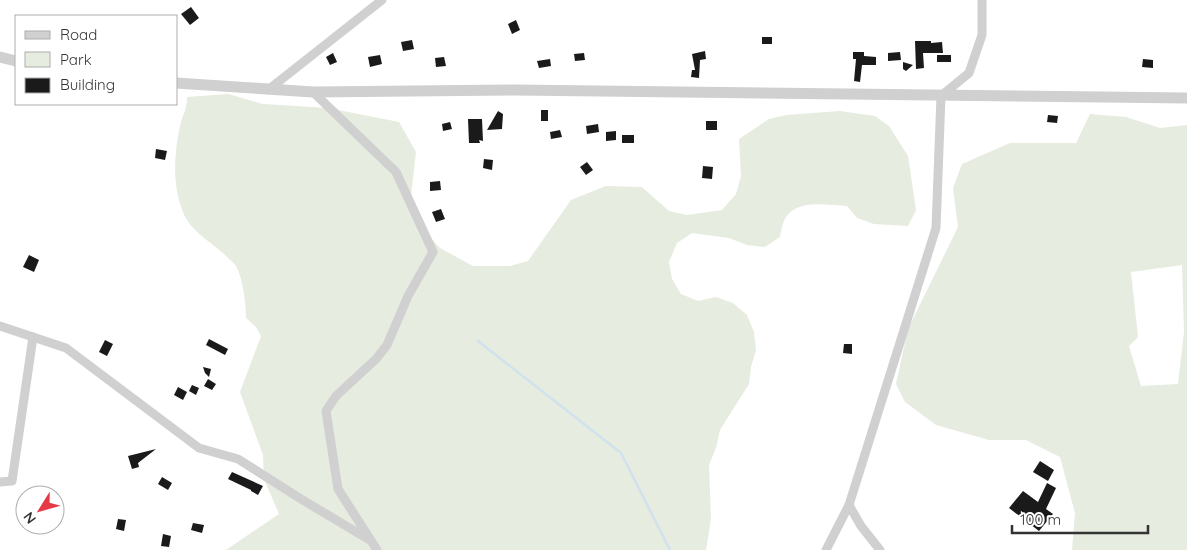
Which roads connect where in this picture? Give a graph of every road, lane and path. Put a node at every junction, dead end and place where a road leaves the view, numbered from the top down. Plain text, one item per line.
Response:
1 (382, 0) edge
2 (982, 0) edge
3 (0, 57) edge
4 (15, 61) edge
5 (178, 83) edge
6 (268, 90) junction
7 (313, 92) junction
8 (941, 96) junction
9 (1187, 98) edge
10 (0, 326) edge
11 (33, 337) junction
12 (0, 482) edge
13 (849, 505) junction
14 (371, 541) junction
15 (377, 550) edge
16 (826, 550) edge
17 (880, 550) edge

1 - 6 street
2 - 8 street
3 - 4 street
5 - 6 street
6 - 7 street
7 - 8 street
7 - 14 street
8 - 9 street
8 - 13 street
10 - 11 street
11 - 12 street
11 - 14 street
13 - 16 street
13 - 17 street
14 - 15 street

